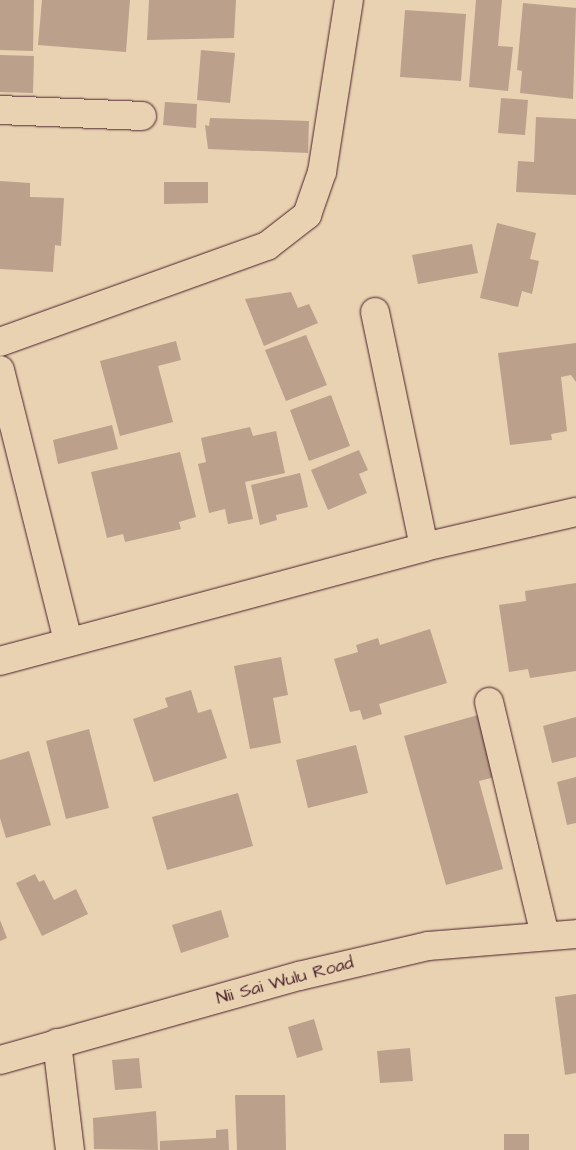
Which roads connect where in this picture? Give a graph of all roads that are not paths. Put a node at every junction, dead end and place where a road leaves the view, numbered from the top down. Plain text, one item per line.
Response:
1 (349, 0) edge
2 (0, 110) edge
3 (142, 116) dead end
4 (375, 312) dead end
5 (0, 342) edge
6 (0, 370) edge
7 (576, 512) edge
8 (424, 547) junction
9 (68, 640) junction
10 (0, 662) edge
11 (489, 702) dead end
12 (545, 934) junction
13 (576, 934) edge
14 (57, 1043) junction
15 (0, 1060) edge
16 (70, 1150) edge

1 - 5 street
2 - 3 street
4 - 8 street
6 - 9 street
7 - 8 street
8 - 9 street
9 - 10 street
11 - 12 street
12 - 13 street, Nii Sai Wulu Road
12 - 14 street, Nii Sai Wulu Road
14 - 15 street, Nii Sai Wulu Road
14 - 16 street

